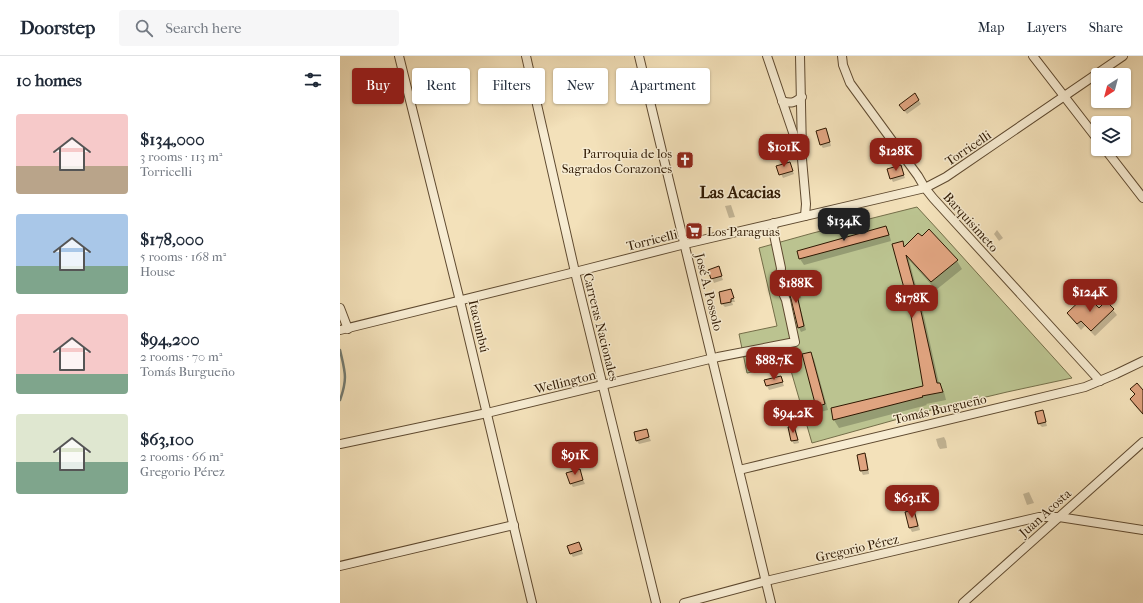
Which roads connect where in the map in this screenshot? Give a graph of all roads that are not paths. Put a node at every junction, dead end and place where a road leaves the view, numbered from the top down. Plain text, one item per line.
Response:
1 (399, 56) edge
2 (526, 56) edge
3 (639, 56) edge
4 (767, 56) edge
5 (800, 56) edge
6 (842, 56) edge
7 (1033, 56) edge
8 (1123, 56) edge
9 (1064, 96) junction
10 (802, 97) junction
11 (782, 102) junction
12 (1091, 131) edge
13 (1110, 156) edge
14 (802, 159) junction
15 (925, 188) junction
16 (1143, 198) edge
17 (805, 216) junction
18 (774, 223) junction
19 (685, 244) junction
20 (575, 272) junction
21 (460, 300) junction
22 (340, 308) edge
23 (344, 329) edge
24 (712, 358) junction
25 (1143, 361) edge
26 (1100, 381) junction
27 (603, 385) junction
28 (487, 413) junction
29 (1143, 442) edge
30 (340, 444) edge
31 (739, 470) junction
32 (1059, 517) junction
33 (514, 525) junction
34 (1143, 530) edge
35 (340, 566) edge
36 (766, 581) junction
37 (532, 603) edge
38 (656, 603) edge
39 (684, 603) edge
40 (771, 603) edge
41 (963, 603) edge

1 - 21 street, Itacumbú
2 - 20 street, Carreras Nacionales
3 - 19 street, José A. Possolo
4 - 11 street
5 - 10 street
6 - 15 street, Barquisimeto
7 - 9 street
8 - 9 street, Torricelli
9 - 12 street
9 - 15 street, Torricelli
10 - 11 street
10 - 14 street
11 - 14 street
13 - 16 street
14 - 17 street
15 - 17 street, Torricelli
15 - 26 street, Barquisimeto
17 - 18 street, Torricelli
18 - 19 street, Torricelli
18 - 24 street, Wellington
19 - 20 street, Torricelli
19 - 24 street, José A. Possolo
20 - 21 street, Torricelli
20 - 27 street, Carreras Nacionales
21 - 23 street, Torricelli
21 - 28 street, Itacumbú
22 - 23 street
24 - 27 street, Wellington
24 - 31 street, José A. Possolo
25 - 26 street, Tomás Burgueño
26 - 31 street, Tomás Burgueño
27 - 28 street, Wellington
27 - 38 street, Carreras Nacionales
28 - 30 street, Wellington
28 - 33 street, Itacumbú
29 - 32 street, Juan Acosta
31 - 36 street, José A. Possolo
32 - 34 street, Gregorio Pérez
32 - 36 street, Gregorio Pérez
32 - 41 street, Juan Acosta
33 - 35 street
33 - 37 street, Itacumbú
36 - 39 street, Gregorio Pérez
36 - 40 street, José A. Possolo

